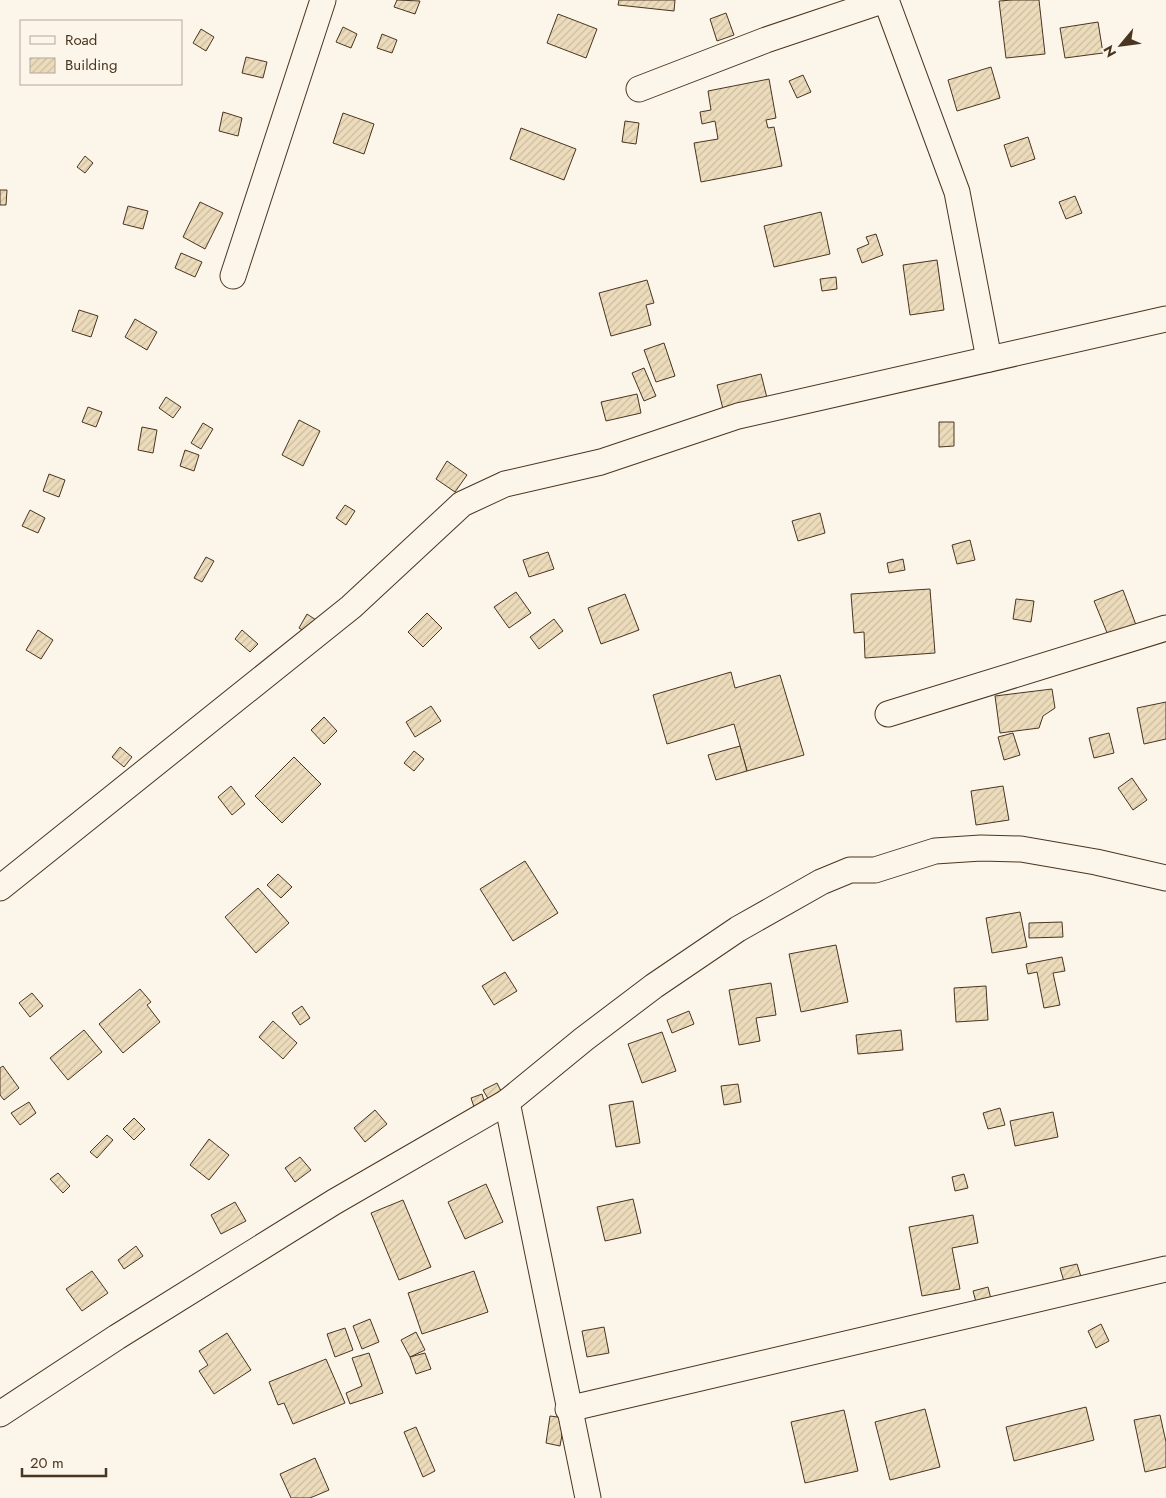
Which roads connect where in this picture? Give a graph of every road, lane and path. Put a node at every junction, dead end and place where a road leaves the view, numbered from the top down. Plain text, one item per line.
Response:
1 (323, 0) edge
2 (886, 0) edge
3 (639, 89) dead end
4 (234, 276) dead end
5 (1166, 319) edge
6 (990, 359) junction
7 (1166, 628) edge
8 (888, 714) dead end
9 (1166, 878) edge
10 (0, 888) edge
11 (507, 1102) junction
12 (1166, 1269) edge
13 (568, 1409) junction
14 (0, 1414) edge
15 (588, 1498) edge

1 - 4 street
2 - 3 street
2 - 6 street
5 - 6 street
6 - 10 street
7 - 8 street
9 - 11 street
11 - 13 street
11 - 14 street
12 - 13 street
13 - 15 street

